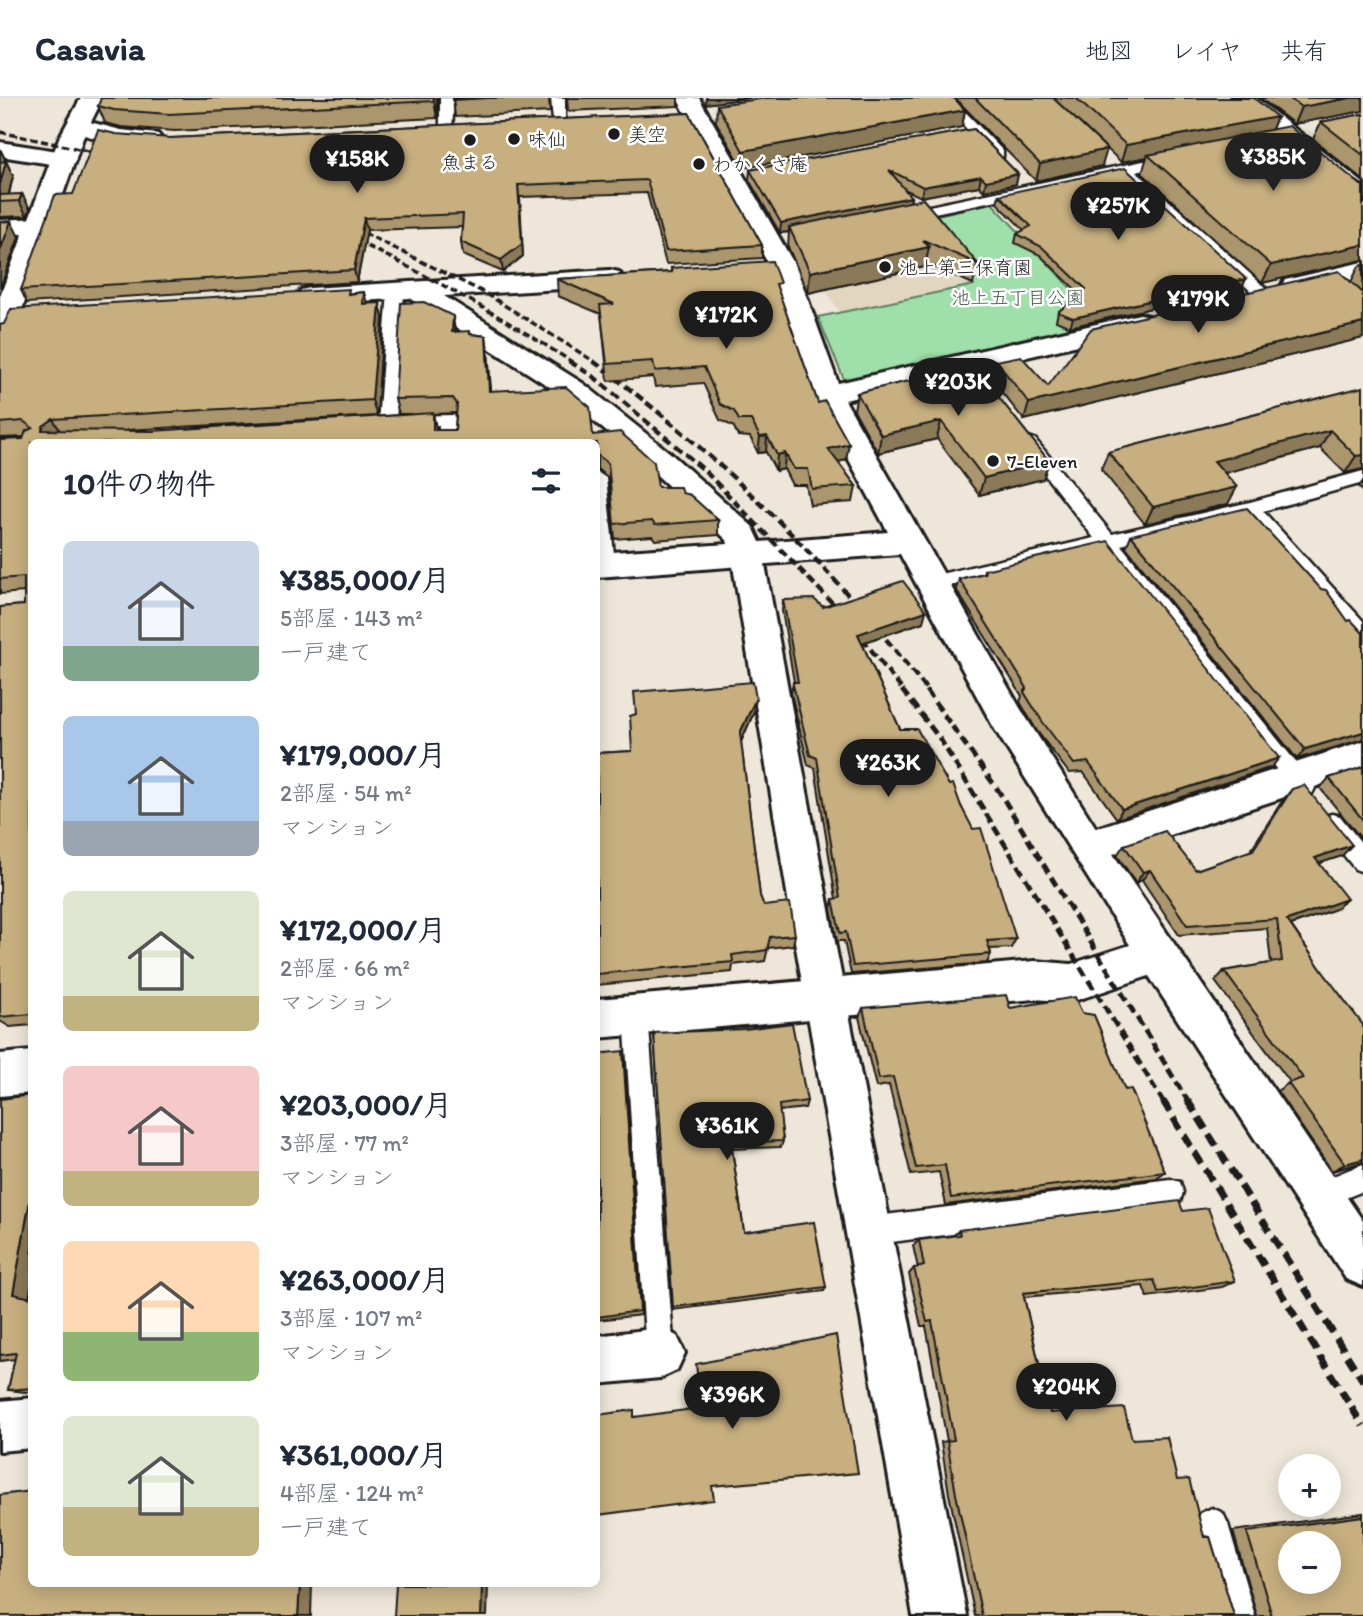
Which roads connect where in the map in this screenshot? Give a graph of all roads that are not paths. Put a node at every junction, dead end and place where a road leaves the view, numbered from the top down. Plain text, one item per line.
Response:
1 (92, 98) edge
2 (447, 98) edge
3 (945, 98) edge
4 (1242, 98) edge
5 (559, 110) edge
6 (694, 110) edge
7 (587, 120) edge
8 (535, 122) edge
9 (472, 125) edge
10 (78, 126) junction
11 (447, 127) junction
12 (420, 128) edge
13 (1313, 130) edge
14 (1281, 137) junction
15 (175, 141) edge
16 (0, 149) edge
17 (1193, 155) edge
18 (64, 159) junction
19 (1117, 166) junction
20 (1022, 178) junction
21 (1363, 195) edge
22 (881, 220) edge
23 (39, 226) junction
24 (0, 228) edge
25 (1363, 270) edge
26 (636, 276) edge
27 (406, 290) junction
28 (1262, 293) junction
29 (287, 298) edge
30 (1236, 300) edge
31 (1169, 315) edge
32 (9, 319) edge
33 (828, 395) junction
34 (1015, 425) edge
35 (447, 439) edge
36 (1363, 477) edge
37 (1250, 508) junction
38 (1107, 540) junction
39 (911, 542) junction
40 (600, 544) edge
41 (747, 554) junction
42 (601, 565) edge
43 (932, 583) junction
44 (1363, 634) edge
45 (1363, 756) edge
46 (1310, 796) junction
47 (1087, 846) junction
48 (1363, 862) edge
49 (1159, 954) junction
50 (825, 997) junction
51 (616, 1017) edge
52 (28, 1072) edge
53 (0, 1075) edge
54 (1363, 1177) edge
55 (1170, 1192) dead end
56 (1321, 1195) junction
57 (869, 1231) junction
58 (1363, 1262) edge
59 (660, 1353) joint
60 (600, 1360) edge
61 (28, 1423) edge
62 (0, 1426) edge
63 (1212, 1524) dead end
64 (940, 1616) edge
65 (1239, 1616) edge

1 - 10 street
2 - 11 lane
3 - 20 lane
4 - 14 street
5 - 7 street
5 - 8 street
6 - 33 street
9 - 11 street
10 - 15 street
10 - 18 street
11 - 12 street
13 - 14 street
14 - 21 street
16 - 18 street
17 - 19 lane
18 - 23 street
19 - 20 lane
19 - 28 lane
20 - 22 lane
23 - 24 street
23 - 32 street
25 - 28 street
26 - 27 street
27 - 29 street
27 - 35 lane
27 - 41 street
28 - 30 street
31 - 33 street
33 - 39 street
34 - 38 lane
36 - 37 lane
37 - 38 lane
37 - 44 lane
38 - 43 lane
38 - 46 lane
39 - 41 street
39 - 43 street
40 - 42 lane
41 - 42 street
41 - 50 street
43 - 47 street
45 - 46 street
46 - 47 street
46 - 48 lane
47 - 49 street
49 - 50 street
49 - 56 street
50 - 51 street
50 - 57 street
51 - 59 lane
52 - 53 street
54 - 56 lane
55 - 57 lane
56 - 58 street
57 - 64 street
59 - 60 street
61 - 62 street
63 - 65 lane

